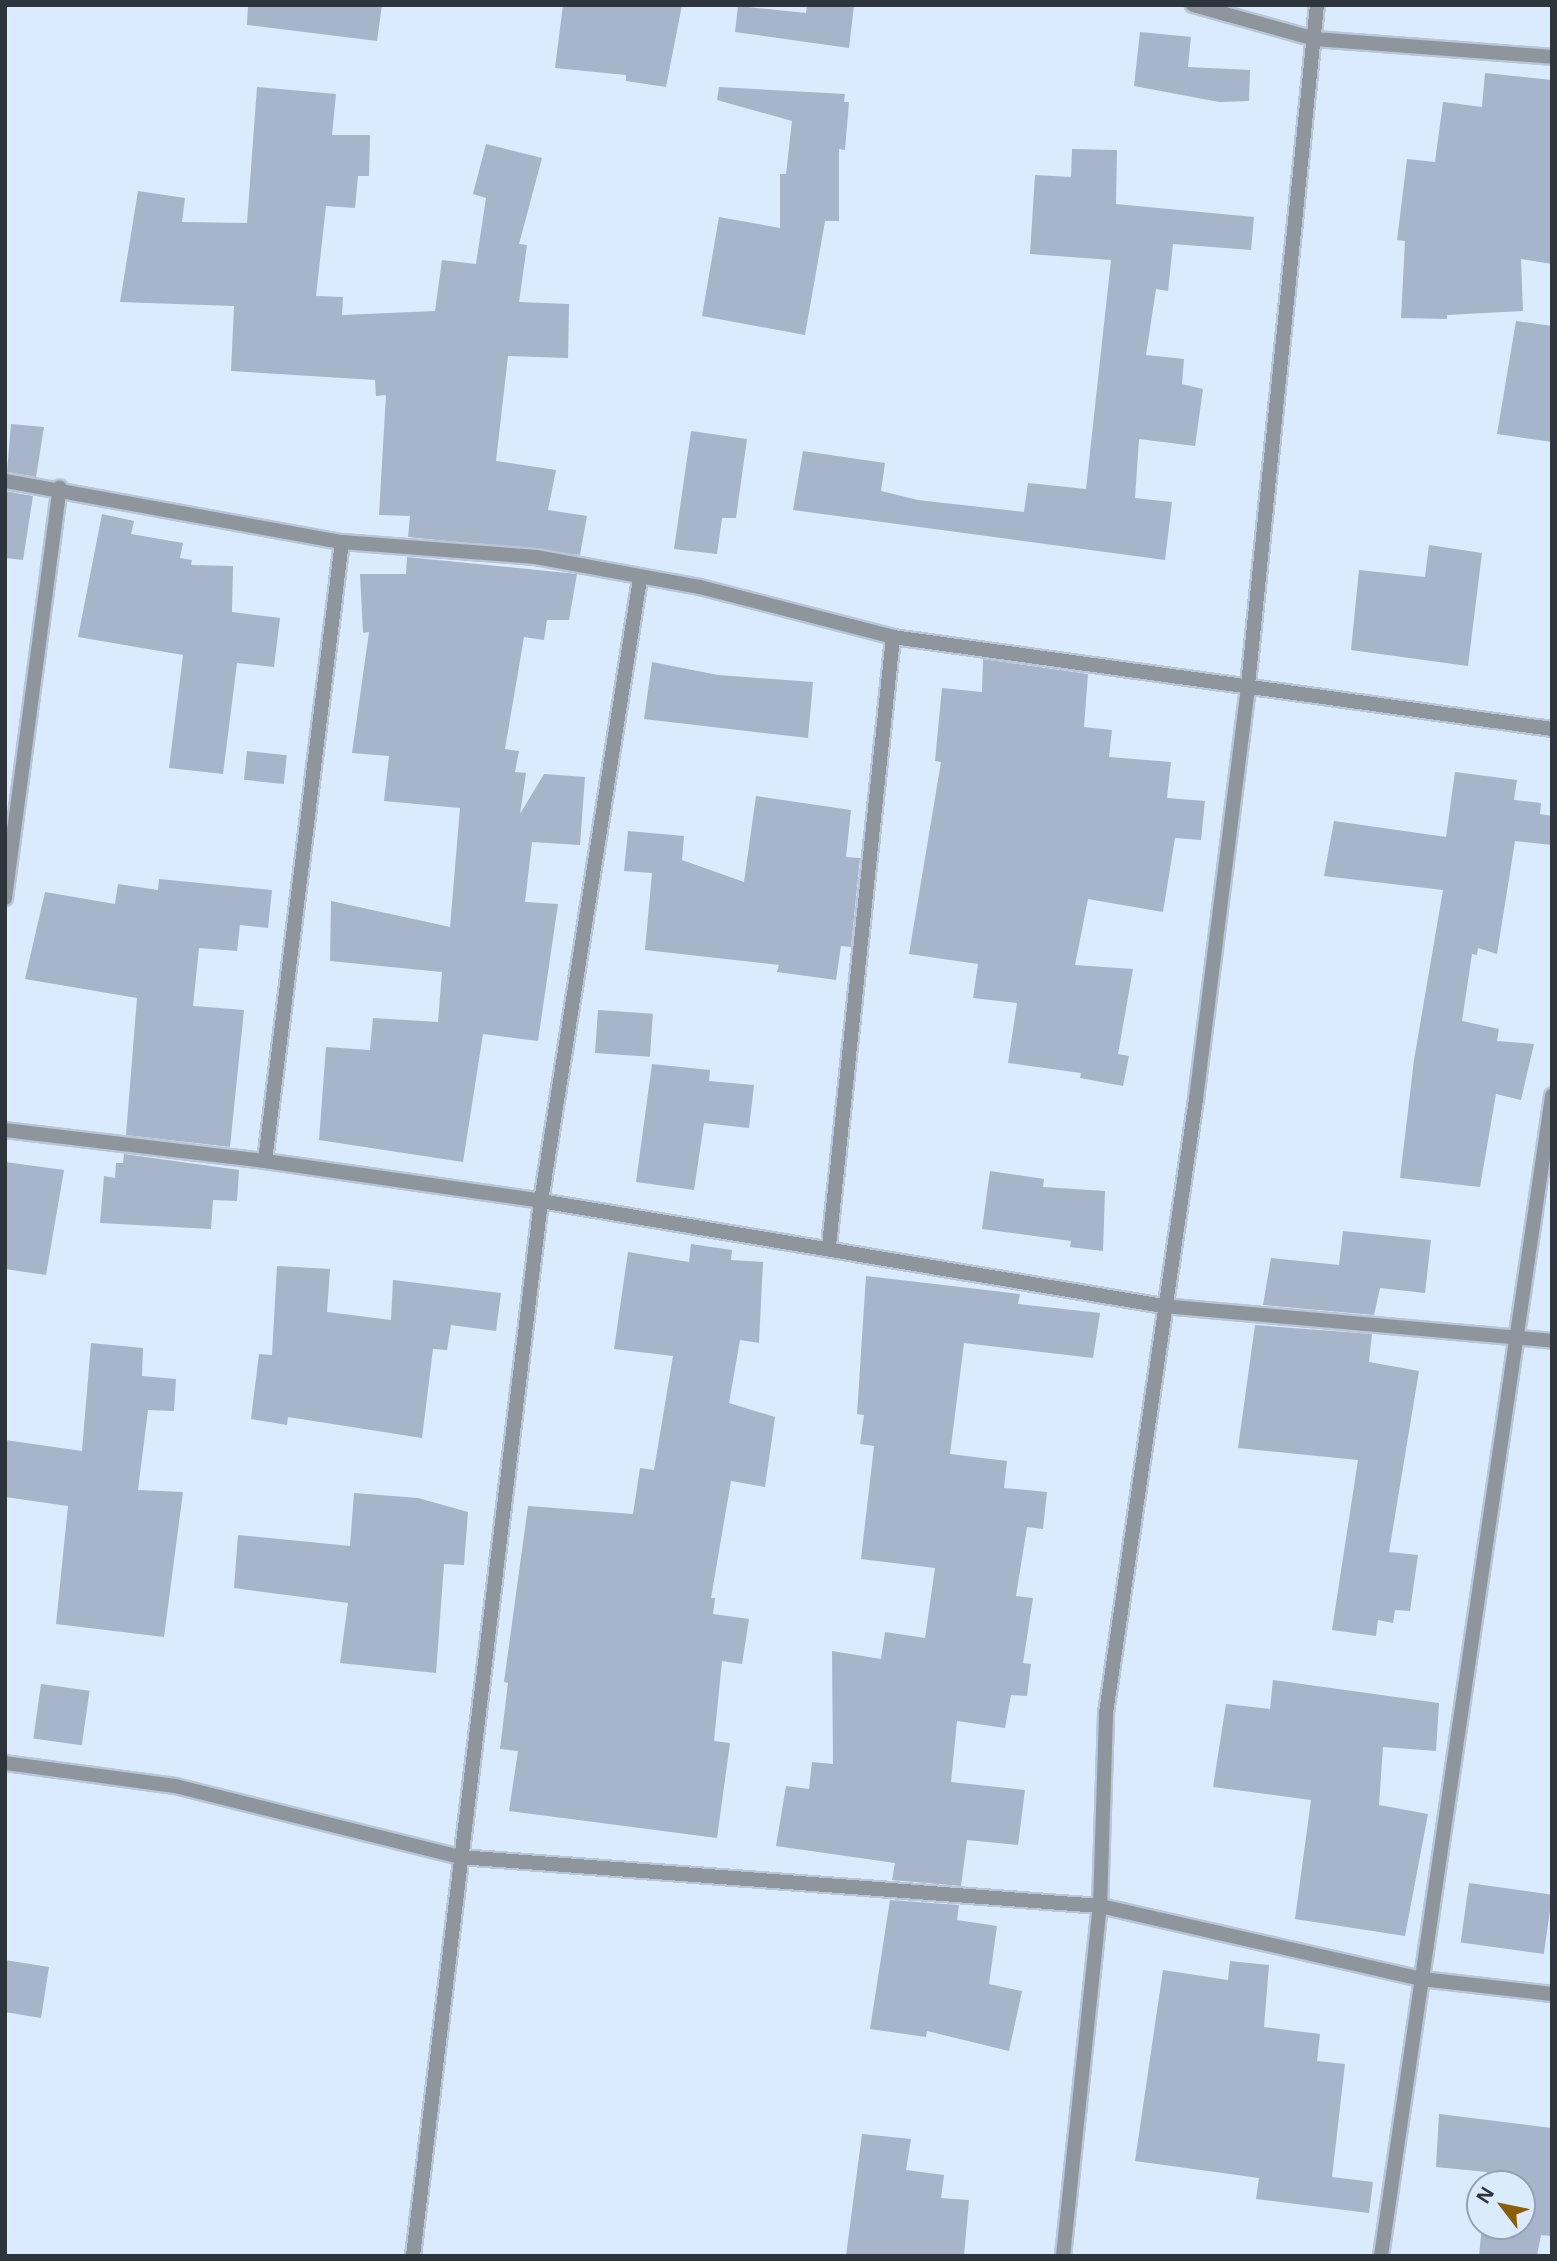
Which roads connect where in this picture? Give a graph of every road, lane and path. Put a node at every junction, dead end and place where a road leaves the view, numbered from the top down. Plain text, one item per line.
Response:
1 (1194, 5) edge
2 (1317, 5) edge
3 (1315, 40) junction
4 (1552, 57) edge
5 (5, 481) edge
6 (60, 488) junction
7 (342, 542) junction
8 (640, 579) junction
9 (893, 636) junction
10 (1248, 685) junction
11 (1552, 729) edge
12 (5, 898) edge
13 (1552, 1096) edge
14 (5, 1130) edge
15 (265, 1161) junction
16 (541, 1201) junction
17 (829, 1246) junction
18 (1163, 1306) junction
19 (1519, 1336) junction
20 (1552, 1342) edge
21 (5, 1763) edge
22 (460, 1857) junction
23 (1100, 1906) junction
24 (1422, 1979) junction
25 (1552, 1994) edge
26 (413, 2256) edge
27 (1063, 2256) edge
28 (1381, 2256) edge

1 - 3 street
2 - 3 street
3 - 4 street
3 - 10 street
5 - 6 street
6 - 7 street
6 - 12 street
7 - 8 street
7 - 15 street
8 - 9 street
8 - 16 street
9 - 10 street
9 - 17 street
10 - 11 street
10 - 18 street
13 - 19 street
14 - 15 street
15 - 16 street
16 - 17 street
16 - 22 street
17 - 18 street
18 - 19 street
18 - 23 street
19 - 20 street
19 - 24 street
21 - 22 street
22 - 23 street
22 - 26 street
23 - 24 street
23 - 27 street
24 - 25 street
24 - 28 street

